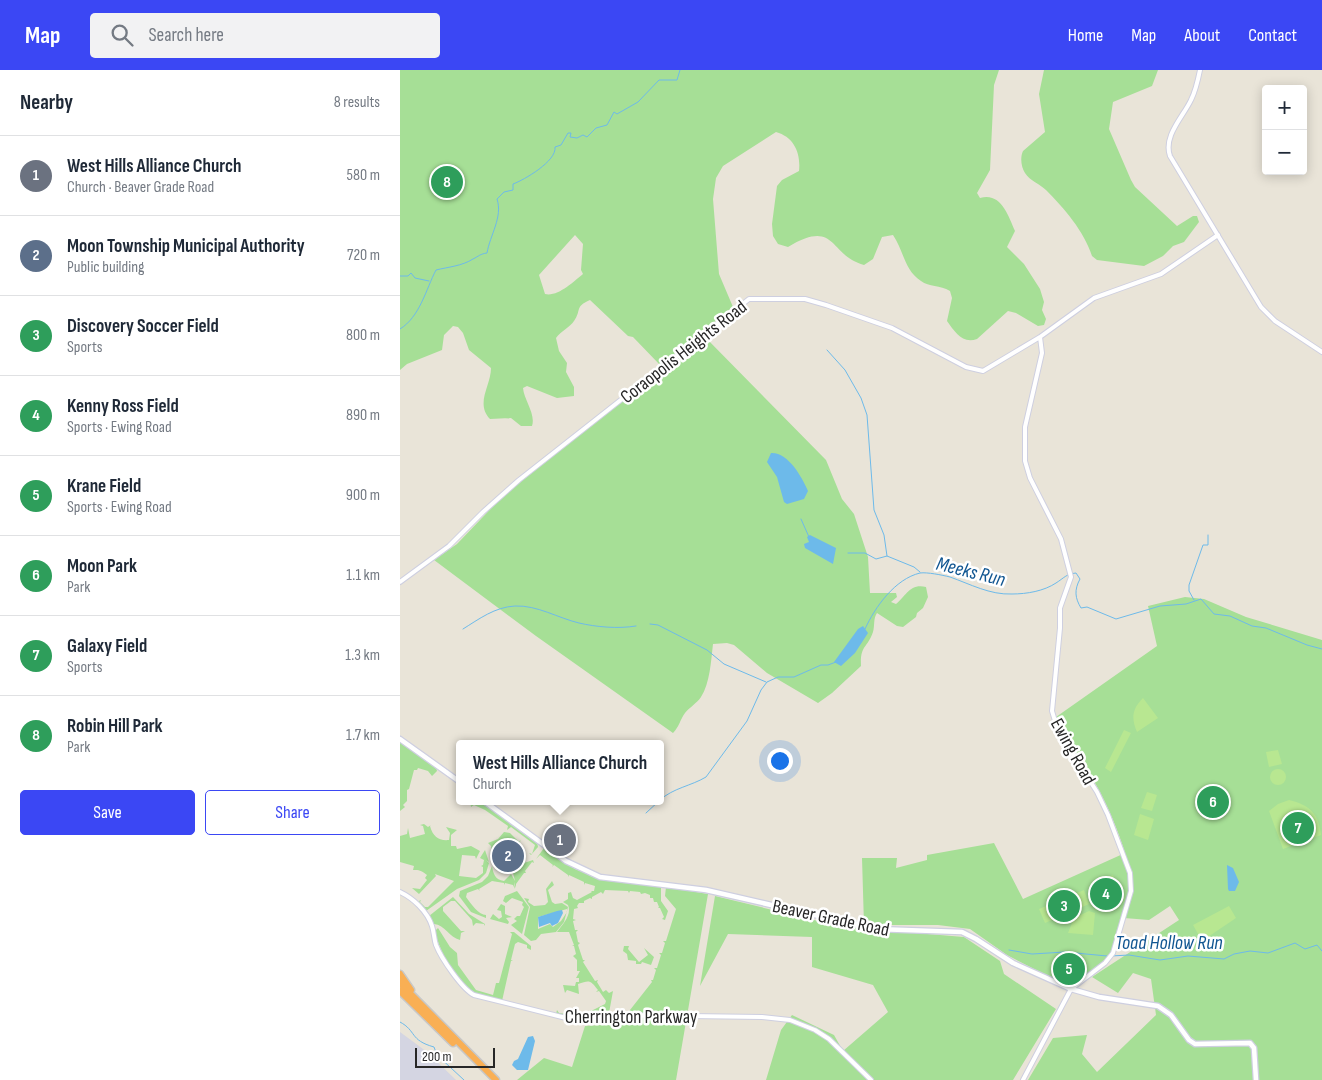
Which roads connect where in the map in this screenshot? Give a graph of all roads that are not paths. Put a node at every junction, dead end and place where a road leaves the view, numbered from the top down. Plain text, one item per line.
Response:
1 (1200, 70) edge
2 (1218, 235) junction
3 (1040, 337) junction
4 (1322, 352) edge
5 (400, 582) edge
6 (400, 739) edge
7 (456, 779) edge
8 (489, 805) edge
9 (400, 892) edge
10 (400, 974) edge
11 (400, 983) edge
12 (400, 990) edge
13 (1071, 990) junction
14 (438, 1021) junction
15 (491, 1080) edge
16 (496, 1080) edge
17 (871, 1080) edge
18 (1023, 1080) edge
19 (1256, 1080) edge

1 - 2 street
2 - 3 street, Coraopolis Heights Road
2 - 4 street
3 - 5 street, Coraopolis Heights Road
3 - 13 street, Ewing Road
6 - 7 main road
8 - 13 main road, Beaver Grade Road
9 - 17 street, Cherrington Parkway
10 - 14 highway
11 - 14 highway
12 - 15 highway
13 - 18 street, Ewing Road
13 - 19 main road, Beaver Grade Road
14 - 16 highway

